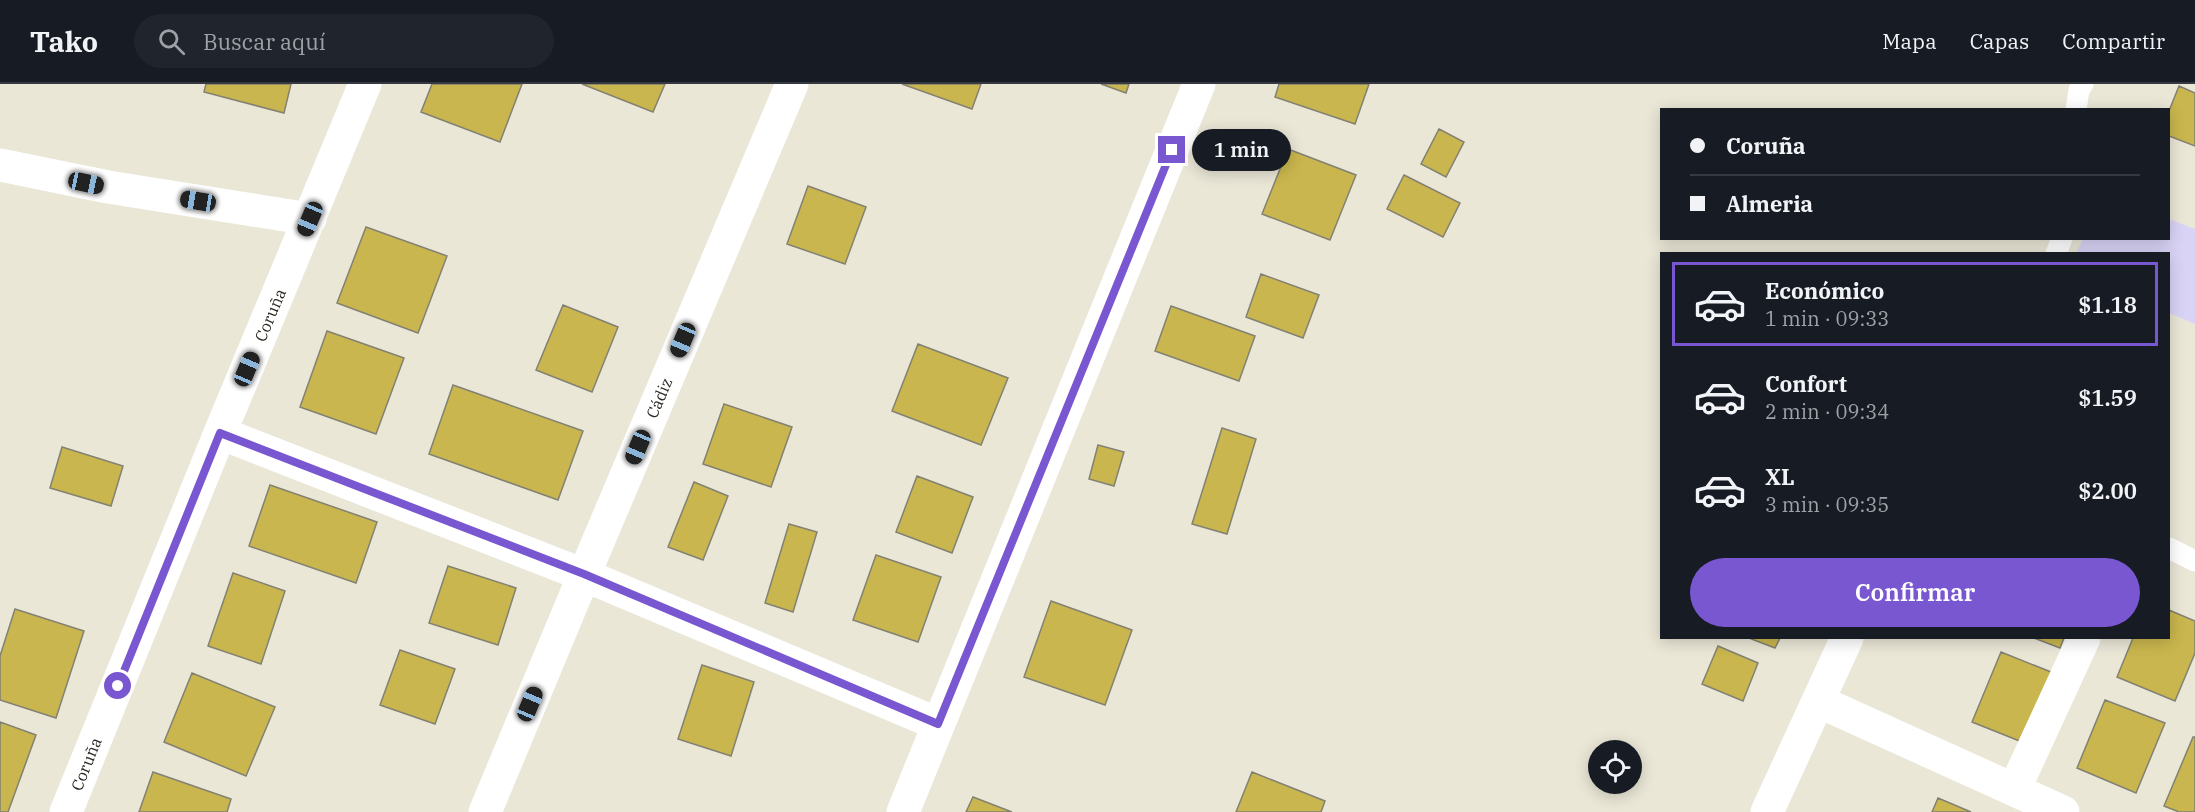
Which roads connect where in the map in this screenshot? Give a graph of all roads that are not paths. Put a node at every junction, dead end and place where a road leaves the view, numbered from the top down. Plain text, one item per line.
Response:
1 (365, 84) edge
2 (792, 84) edge
3 (1199, 84) edge
4 (2083, 84) edge
5 (2076, 108) edge
6 (0, 165) edge
7 (310, 219) junction
8 (220, 433) junction
9 (2170, 548) edge
10 (2195, 561) edge
11 (584, 574) junction
12 (1847, 639) edge
13 (2084, 639) edge
14 (1818, 701) junction
15 (938, 724) junction
16 (2038, 804) edge
17 (66, 812) edge
18 (485, 812) edge
19 (903, 812) edge
20 (1767, 812) edge

1 - 7 street, Coruña
2 - 11 street, Cádiz
3 - 15 street
4 - 5 lane
6 - 7 street
7 - 8 street, Coruña
8 - 11 street
8 - 17 street, Coruña
9 - 10 lane
11 - 15 street
11 - 18 street, Cádiz
12 - 14 street
13 - 16 street
14 - 16 street
14 - 20 street
15 - 19 street

